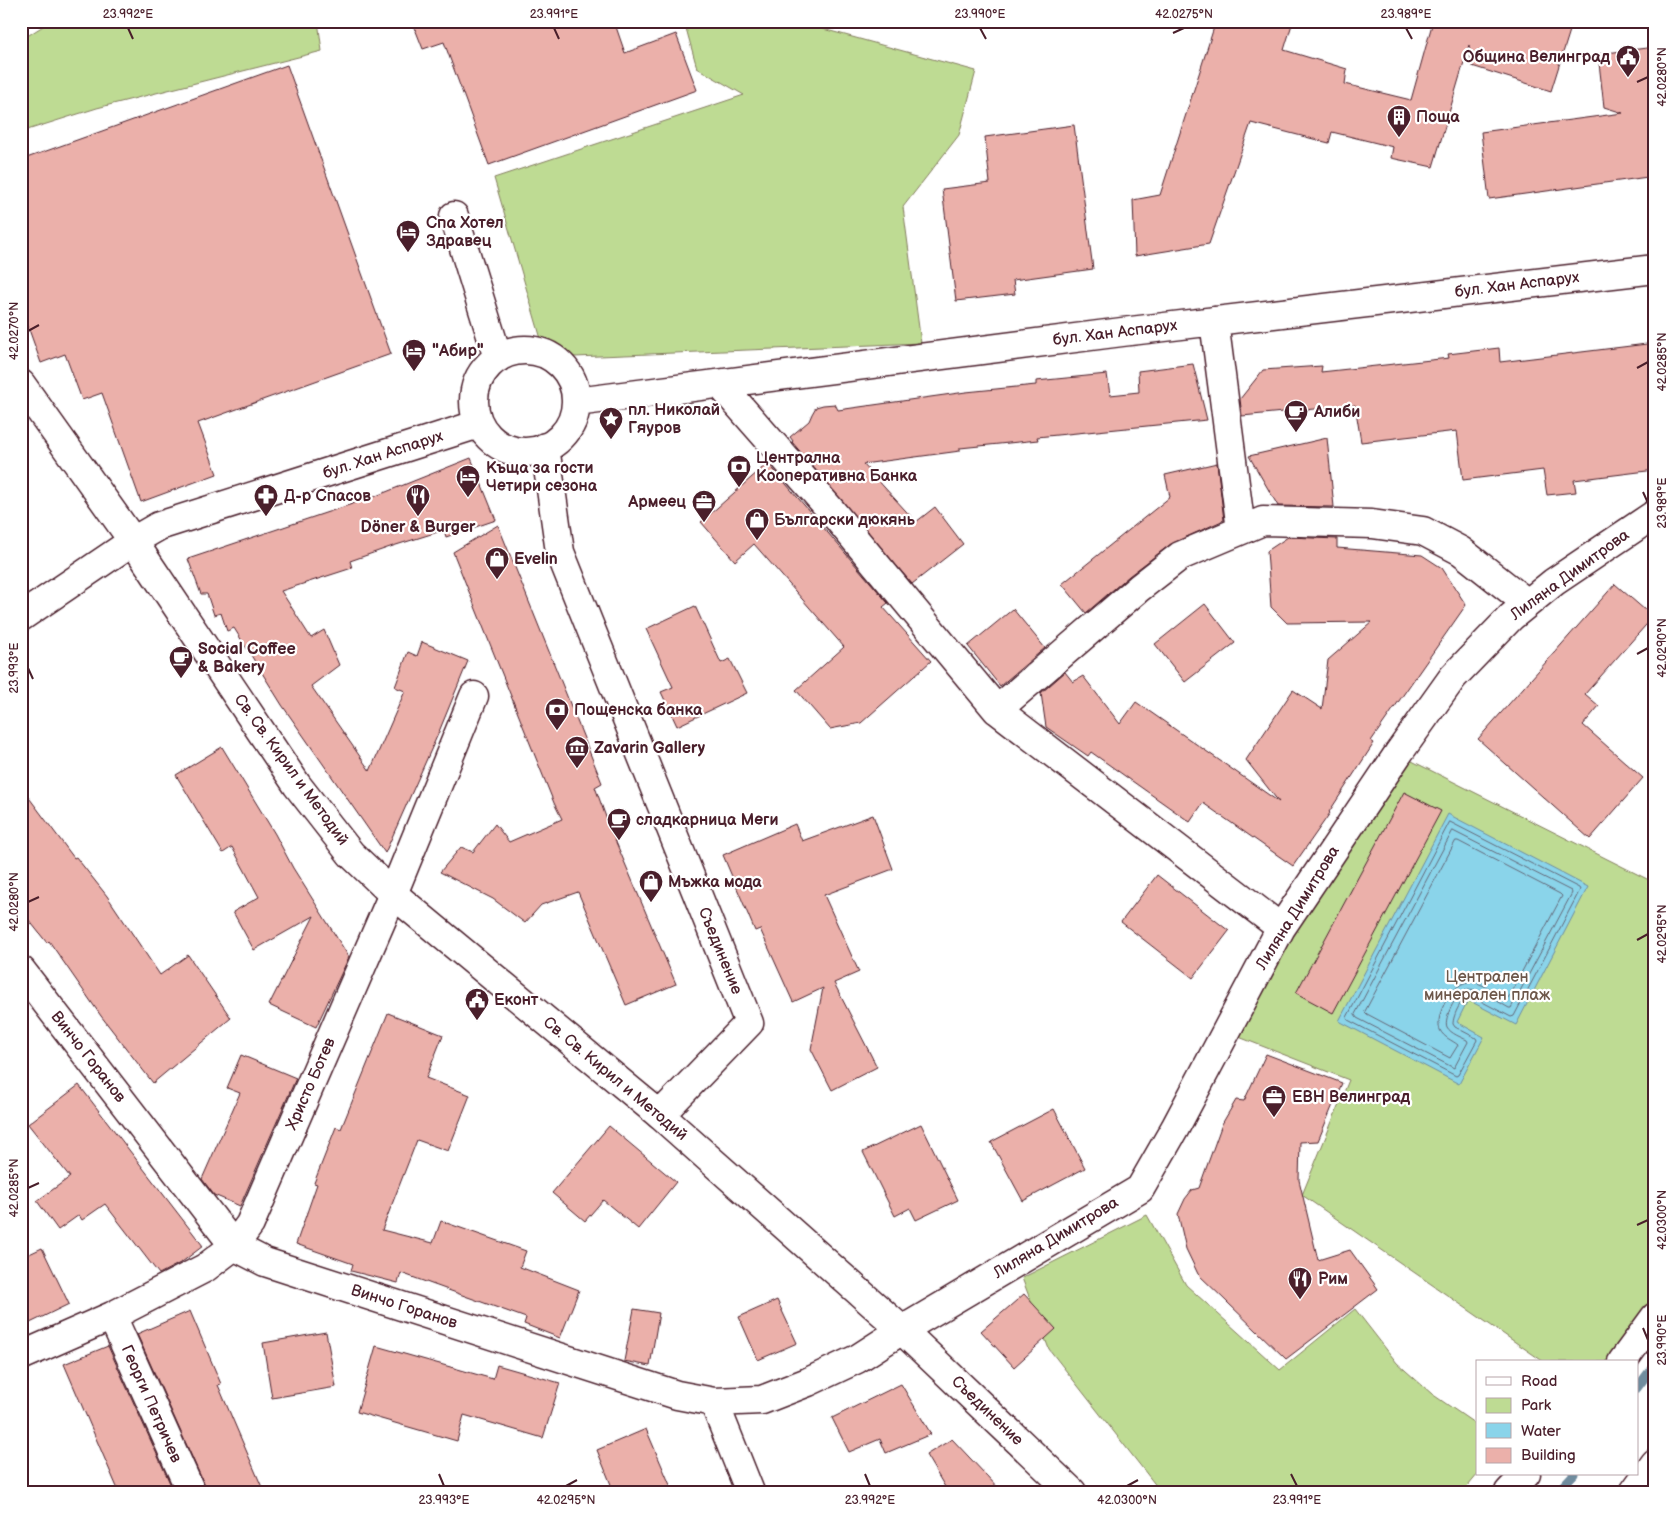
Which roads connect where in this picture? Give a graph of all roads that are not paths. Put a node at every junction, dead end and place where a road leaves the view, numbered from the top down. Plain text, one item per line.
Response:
1 (454, 216) dead end
2 (1655, 269) edge
3 (1214, 321) junction
4 (498, 358) junction
5 (21, 384) edge
6 (720, 384) junction
7 (576, 402) junction
8 (479, 424) junction
9 (545, 447) junction
10 (1655, 514) edge
11 (1241, 530) junction
12 (134, 541) junction
13 (1528, 604) junction
14 (21, 617) edge
15 (474, 696) dead end
16 (996, 710) junction
17 (393, 894) junction
18 (1281, 928) junction
19 (21, 970) edge
20 (660, 1115) junction
21 (234, 1246) junction
22 (112, 1316) junction
23 (1655, 1317) edge
24 (902, 1330) junction
25 (21, 1356) edge
26 (1623, 1360) edge
27 (714, 1402) junction
28 (1655, 1463) edge
29 (1524, 1476) edge
30 (191, 1492) edge
31 (750, 1492) edge
32 (1072, 1492) edge
33 (1509, 1492) edge
34 (1634, 1492) edge

1 - 4 street
2 - 3 street, бул. Хан Аспарух
3 - 6 street, бул. Хан Аспарух
3 - 11 street
4 - 7 street
4 - 8 street
5 - 12 street, Св. Св. Кирил и Методий
6 - 7 street, бул. Хан Аспарух
6 - 16 street
7 - 9 street
8 - 9 street
8 - 12 street, бул. Хан Аспарух
9 - 20 street, Съединение
10 - 13 street, Лиляна Димитрова
11 - 13 street
11 - 16 street
12 - 14 street, бул. Хан Аспарух
12 - 17 street, Св. Св. Кирил и Методий
13 - 18 street, Лиляна Димитрова
15 - 17 street, Христо Ботев
16 - 18 street
17 - 20 street, Св. Св. Кирил и Методий
17 - 21 street, Христо Ботев
18 - 24 street, Лиляна Димитрова
19 - 21 street, Винчо Горанов
20 - 24 street, Св. Св. Кирил и Методий
21 - 22 street, Христо Ботев
21 - 27 street, Винчо Горанов
22 - 25 street, Христо Ботев
22 - 30 street, Георги Петричев
23 - 26 street
24 - 27 street, Винчо Горанов
24 - 32 street, Съединение
27 - 31 street
28 - 34 street
29 - 33 street

